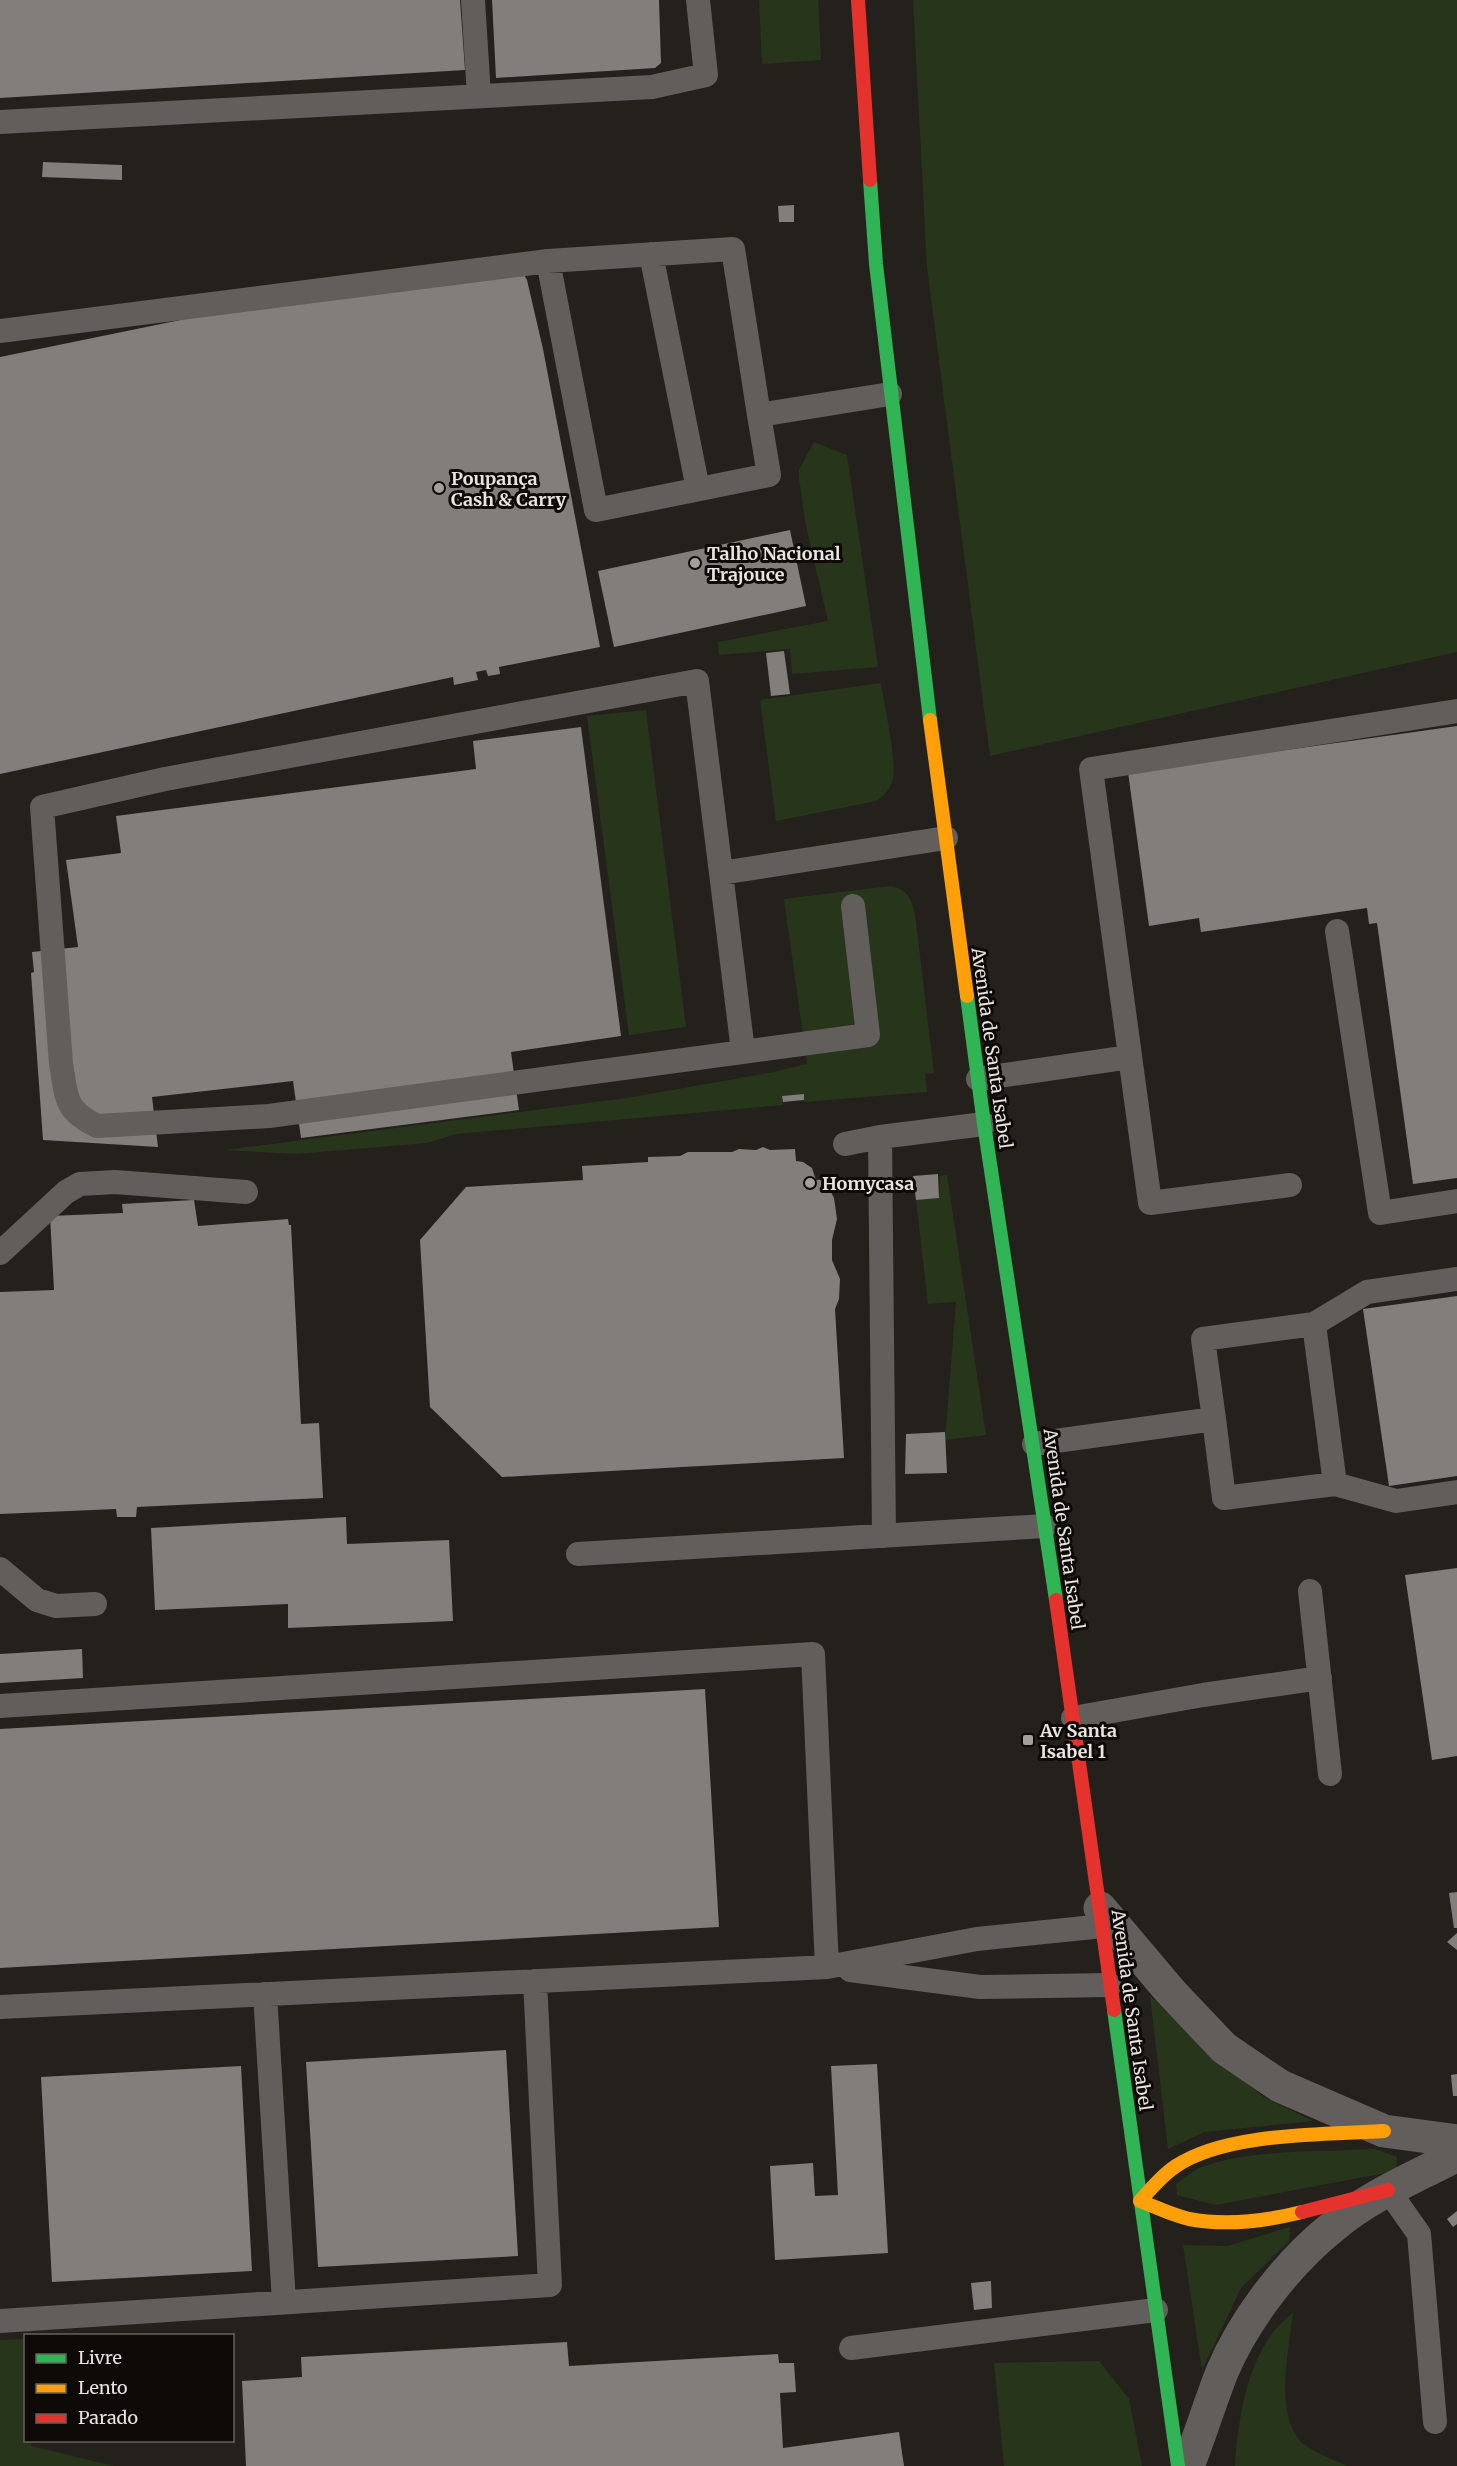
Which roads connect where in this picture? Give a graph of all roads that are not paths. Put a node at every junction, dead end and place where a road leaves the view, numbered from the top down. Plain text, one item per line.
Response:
1 (473, 0) edge
2 (698, 0) edge
3 (858, 0) edge
4 (479, 96) junction
5 (0, 122) edge
6 (651, 254) junction
7 (548, 261) junction
8 (0, 331) edge
9 (890, 394) junction
10 (759, 415) junction
11 (698, 489) junction
12 (1457, 711) edge
13 (946, 837) junction
14 (721, 873) junction
15 (853, 906) dead end
16 (1337, 931) dead end
17 (742, 1051) junction
18 (1130, 1057) junction
19 (978, 1079) junction
20 (984, 1124) junction
21 (880, 1137) junction
22 (844, 1144) dead end
23 (1290, 1185) dead end
24 (246, 1192) dead end
25 (1457, 1201) edge
26 (0, 1253) edge
27 (1457, 1279) edge
28 (1314, 1324) junction
29 (1214, 1419) junction
30 (1034, 1444) junction
31 (1335, 1484) junction
32 (1457, 1492) edge
33 (1045, 1526) junction
34 (884, 1536) junction
35 (578, 1554) dead end
36 (0, 1569) edge
37 (1310, 1591) dead end
38 (94, 1604) dead end
39 (1320, 1678) junction
40 (0, 1706) edge
41 (1073, 1718) junction
42 (1330, 1774) dead end
43 (1101, 1917) junction
44 (826, 1967) junction
45 (535, 1981) junction
46 (1110, 1986) junction
47 (265, 1995) junction
48 (0, 2007) edge
49 (1384, 2131) junction
50 (1457, 2141) edge
51 (1457, 2155) edge
52 (1388, 2190) junction
53 (1140, 2201) junction
54 (284, 2302) junction
55 (1156, 2310) junction
56 (0, 2321) edge
57 (851, 2348) dead end
58 (1435, 2422) dead end
59 (1178, 2466) edge
60 (1188, 2466) edge

1 - 4 lane
2 - 4 lane
3 - 9 main road, Avenida de Santa Isabel
4 - 5 lane
6 - 7 lane
6 - 10 lane
6 - 11 lane
7 - 8 lane
7 - 11 lane
9 - 10 lane
9 - 13 main road, Avenida de Santa Isabel
10 - 11 lane
12 - 18 lane
13 - 14 lane
13 - 19 main road, Avenida de Santa Isabel
14 - 17 lane
14 - 17 lane
15 - 17 lane
16 - 25 lane
18 - 19 lane
18 - 23 lane
19 - 20 main road, Avenida de Santa Isabel
20 - 21 lane
20 - 30 main road, Avenida de Santa Isabel
21 - 22 lane
21 - 34 lane
24 - 26 lane
27 - 28 lane
28 - 29 lane
28 - 31 lane
29 - 30 lane
29 - 31 lane
30 - 33 main road, Avenida de Santa Isabel
31 - 32 lane
33 - 34 lane
33 - 41 main road, Avenida de Santa Isabel
34 - 35 lane
36 - 38 lane
37 - 39 lane
39 - 41 lane
39 - 42 lane
40 - 44 lane
41 - 43 main road, Avenida de Santa Isabel
43 - 44 lane
43 - 46 main road, Avenida de Santa Isabel
43 - 49 street
44 - 45 lane
44 - 46 lane
45 - 47 lane
45 - 54 lane
46 - 53 main road, Avenida de Santa Isabel
47 - 48 lane
47 - 54 lane
49 - 50 street
49 - 53 main road
51 - 52 street
52 - 53 main road
52 - 58 lane
52 - 60 street
53 - 55 main road, Avenida de Santa Isabel
54 - 56 lane
55 - 57 lane
55 - 59 main road, Avenida de Santa Isabel

